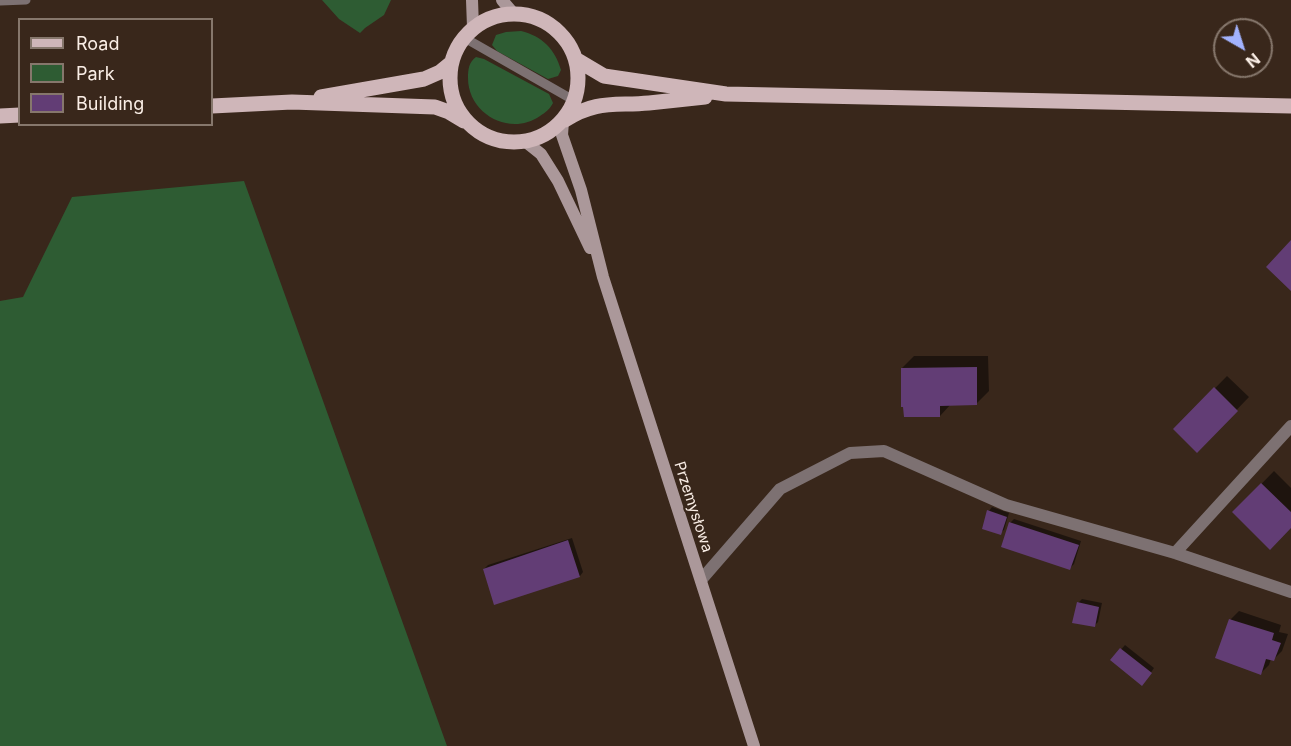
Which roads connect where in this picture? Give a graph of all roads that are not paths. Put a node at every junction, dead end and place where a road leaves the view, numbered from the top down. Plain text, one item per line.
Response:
1 (26, 0) edge
2 (472, 0) edge
3 (502, 0) edge
4 (0, 1) edge
5 (513, 13) junction
6 (468, 32) junction
7 (577, 60) junction
8 (451, 63) junction
9 (726, 94) junction
10 (575, 101) junction
11 (292, 102) junction
12 (213, 106) edge
13 (1291, 106) edge
14 (0, 116) edge
15 (18, 116) edge
16 (563, 121) junction
17 (467, 123) junction
18 (526, 142) junction
19 (603, 277) junction
20 (1291, 426) edge
21 (1175, 553) junction
22 (701, 580) junction
23 (1291, 592) edge
24 (754, 746) edge

1 - 4 lane
2 - 6 street
3 - 5 street
5 - 6 main road
5 - 7 main road
6 - 8 main road
6 - 10 lane
7 - 9 main road
7 - 10 main road
8 - 11 main road
8 - 17 main road
9 - 13 main road
9 - 16 main road
10 - 16 main road
11 - 12 main road
11 - 17 main road
14 - 15 main road
16 - 18 main road
16 - 19 street, Przemysłowa
17 - 18 main road
18 - 19 street, Przemysłowa
19 - 22 street, Przemysłowa
20 - 21 street
21 - 22 street
21 - 23 street
22 - 24 street, Przemysłowa

